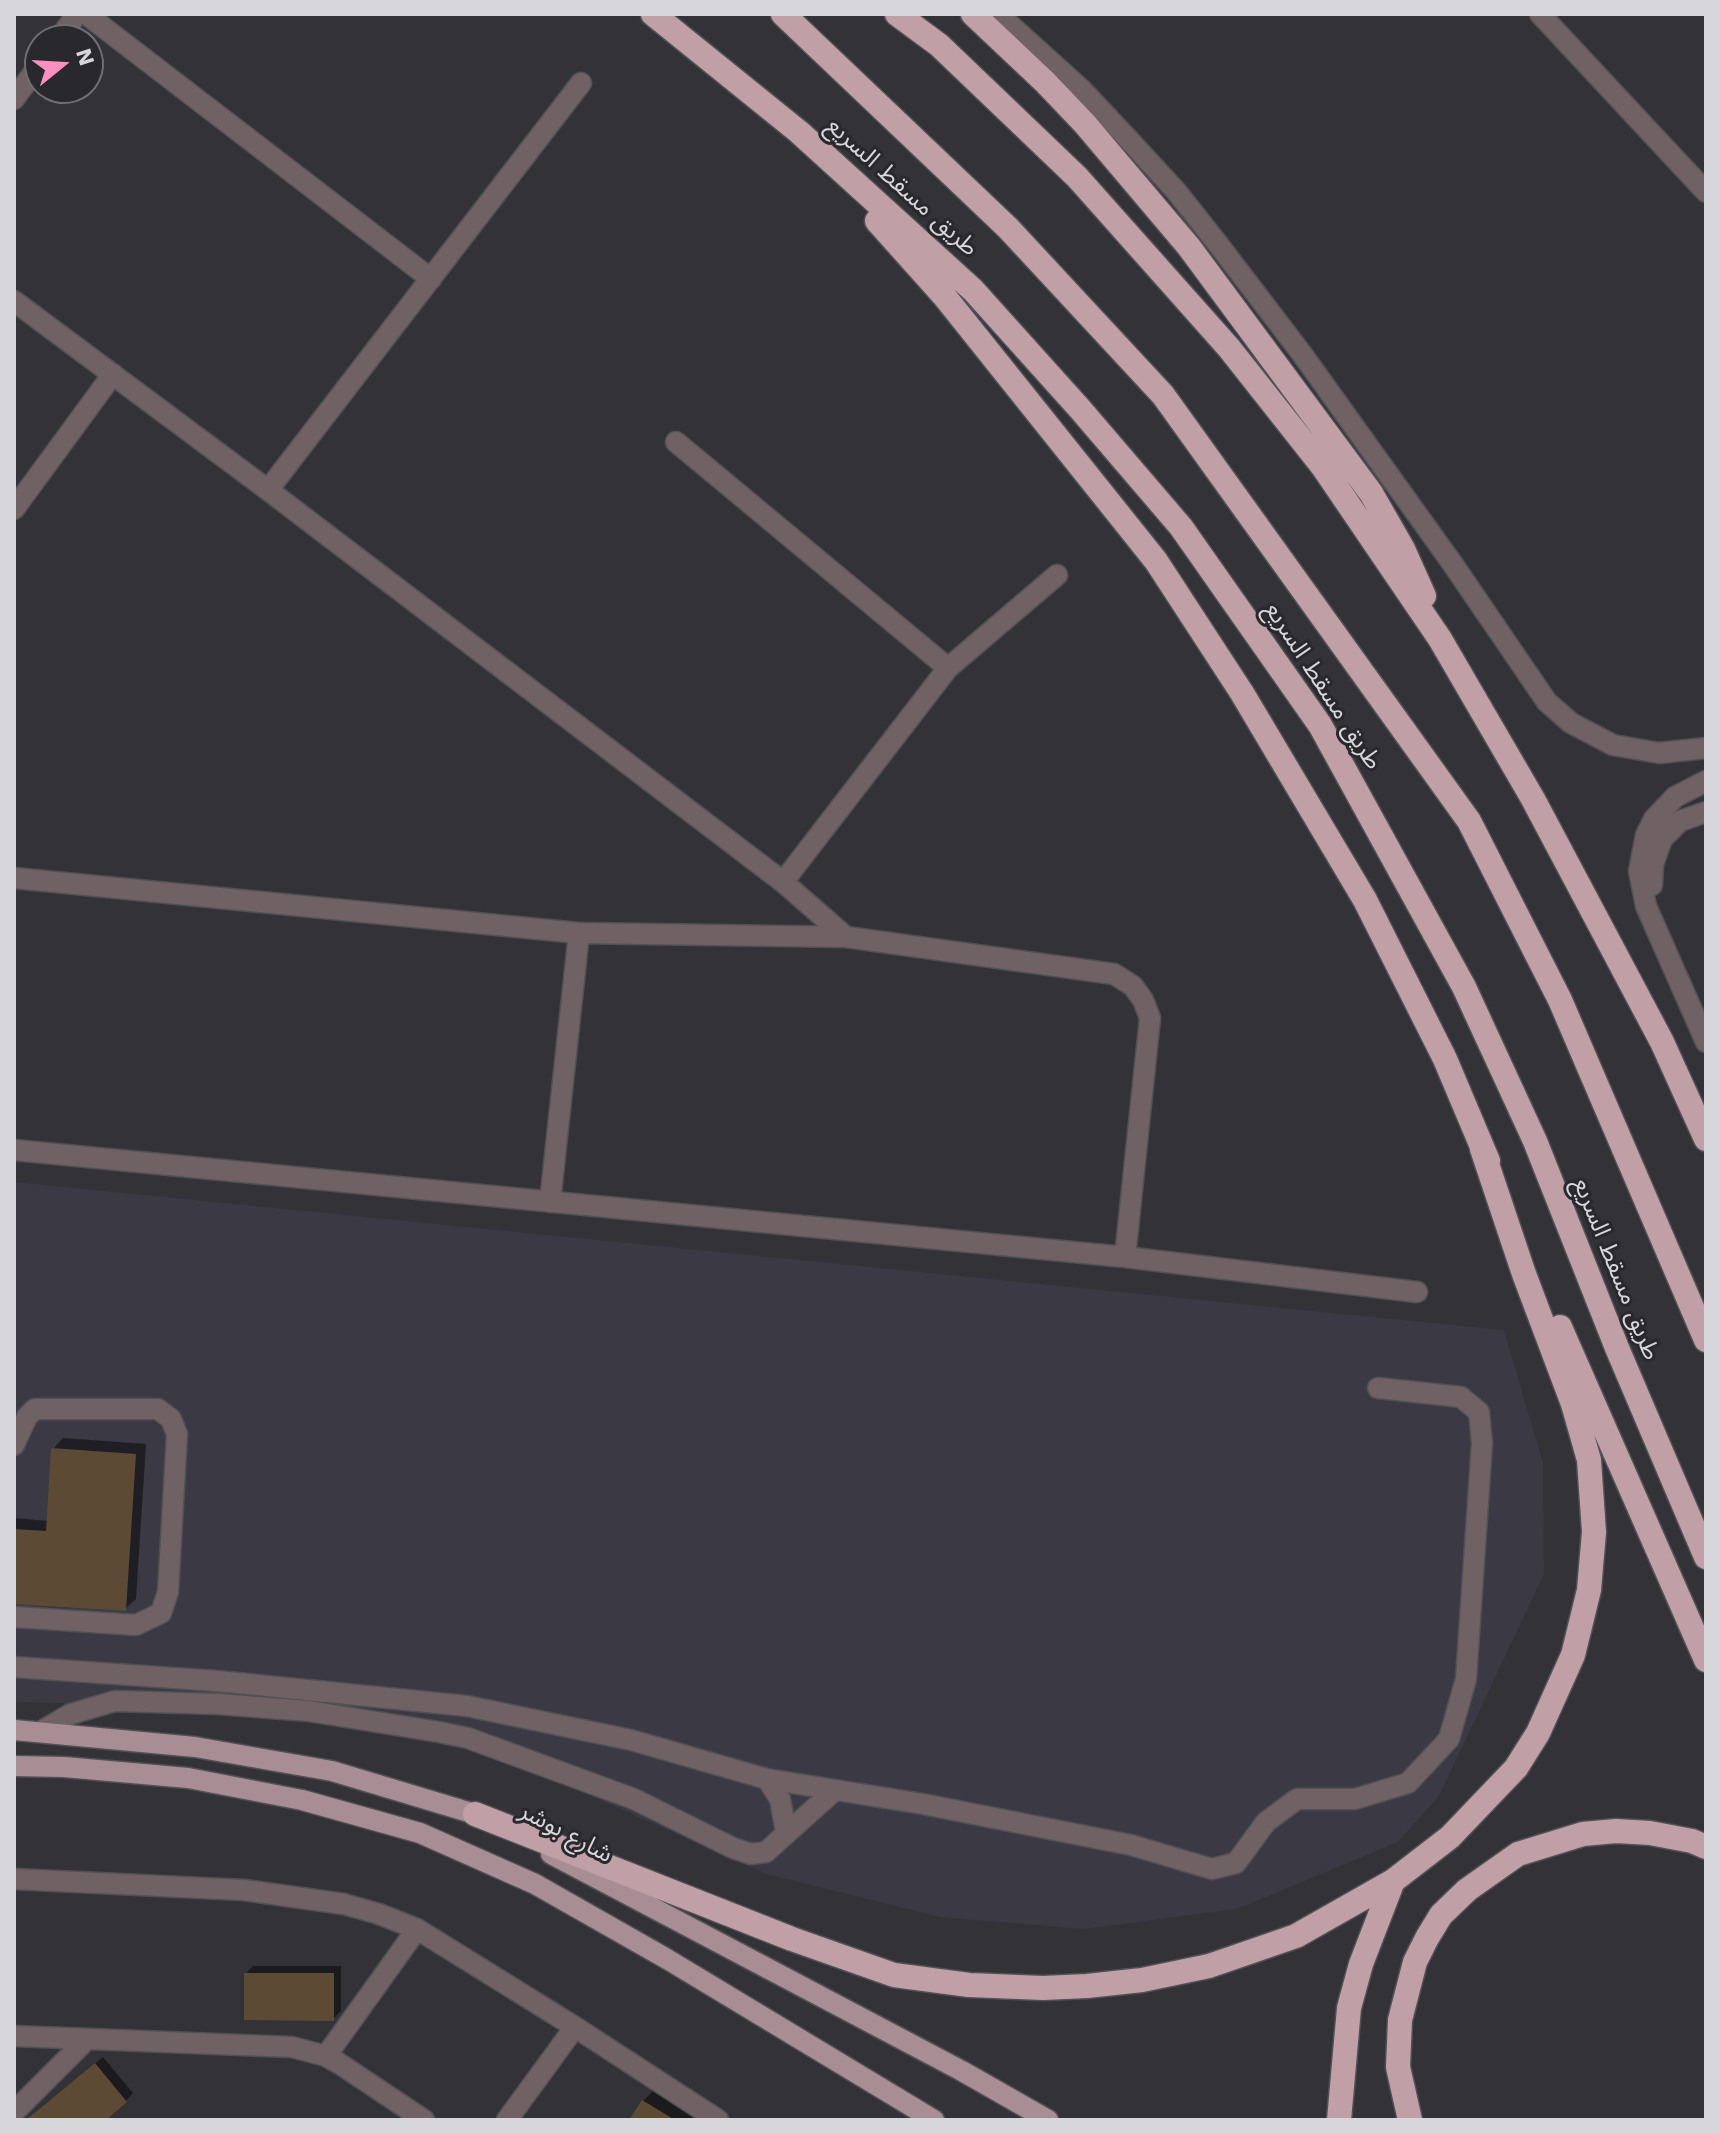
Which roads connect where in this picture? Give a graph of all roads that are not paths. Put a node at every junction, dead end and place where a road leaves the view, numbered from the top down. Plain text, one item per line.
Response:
1 (86, 14) edge
2 (653, 14) edge
3 (783, 14) edge
4 (897, 14) edge
5 (973, 14) edge
6 (998, 14) edge
7 (1540, 14) edge
8 (581, 83) dead end
9 (799, 132) junction
10 (1706, 192) edge
11 (431, 279) junction
12 (14, 301) edge
13 (113, 374) junction
14 (676, 442) dead end
15 (268, 490) junction
16 (14, 509) edge
17 (1057, 575) dead end
18 (1440, 639) junction
19 (948, 668) junction
20 (1706, 748) edge
21 (1706, 781) edge
22 (1706, 812) edge
23 (14, 878) edge
24 (783, 882) junction
25 (579, 933) junction
26 (846, 937) junction
27 (1661, 947) junction
28 (1706, 1042) edge
29 (1706, 1139) edge
30 (1482, 1149) junction
31 (14, 1150) edge
32 (550, 1202) junction
33 (1125, 1257) junction
34 (1417, 1292) dead end
35 (1706, 1340) edge
36 (1378, 1388) dead end
37 (14, 1445) edge
38 (1706, 1557) edge
39 (14, 1617) edge
40 (1706, 1660) edge
41 (14, 1667) edge
42 (14, 1730) edge
43 (42, 1731) junction
44 (14, 1766) edge
45 (767, 1779) junction
46 (835, 1790) junction
47 (475, 1814) junction
48 (786, 1832) junction
49 (1706, 1847) edge
50 (14, 1879) edge
51 (1393, 1881) junction
52 (417, 1929) junction
53 (575, 2027) junction
54 (14, 2036) edge
55 (87, 2039) junction
56 (326, 2056) junction
57 (14, 2112) edge
58 (424, 2120) edge
59 (507, 2120) edge
60 (718, 2120) edge
61 (934, 2120) edge
62 (1048, 2120) edge
63 (1339, 2120) edge
64 (1410, 2120) edge

1 - 11 street
2 - 9 highway, طريق مسقط السريع
3 - 35 highway, طريق مسقط السريع
4 - 18 highway
5 - 18 highway
6 - 20 street
7 - 10 street
8 - 11 street
9 - 30 highway
9 - 38 highway, طريق مسقط السريع
11 - 15 street
12 - 13 street
13 - 15 street
13 - 16 street
14 - 19 street
15 - 24 street
17 - 19 street
18 - 29 highway
19 - 24 street
21 - 27 street
22 - 27 street
23 - 25 street
24 - 26 street
25 - 26 street
25 - 32 street
26 - 33 street
27 - 28 street
30 - 40 highway
30 - 51 highway
31 - 32 street
32 - 33 street
33 - 34 street
36 - 46 street
37 - 39 street
41 - 45 street
42 - 43 main road, شارع بوشر
43 - 47 main road, شارع بوشر
43 - 48 street
44 - 61 main road
45 - 46 street
45 - 48 street
46 - 48 street
47 - 51 highway
47 - 62 main road, شارع بوشر
49 - 64 highway
50 - 52 street
51 - 63 highway
52 - 53 street
52 - 56 street
53 - 59 street
53 - 60 street
54 - 55 street
55 - 56 street
55 - 57 street
56 - 58 street

